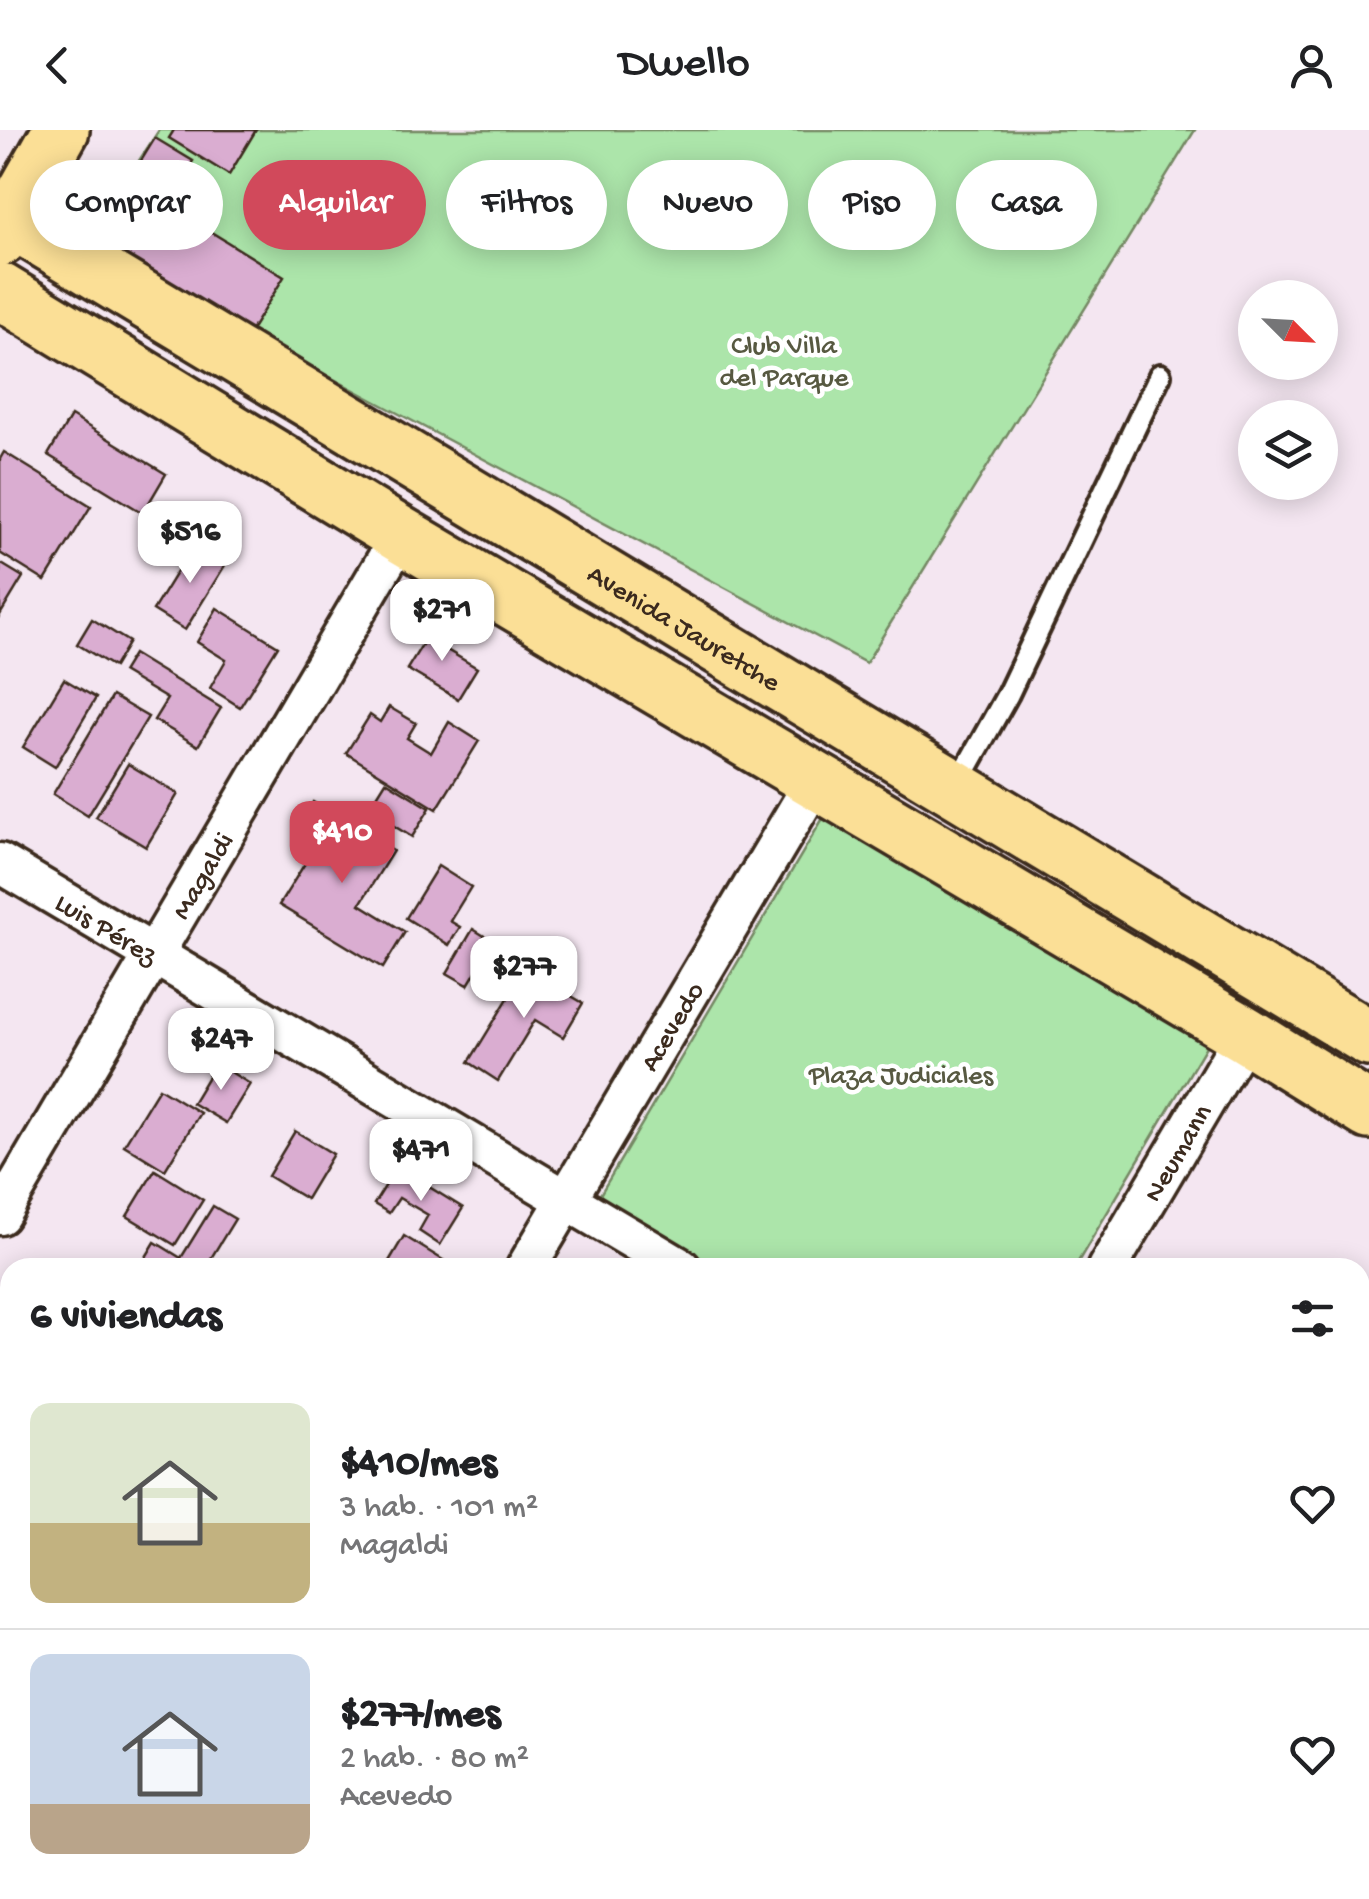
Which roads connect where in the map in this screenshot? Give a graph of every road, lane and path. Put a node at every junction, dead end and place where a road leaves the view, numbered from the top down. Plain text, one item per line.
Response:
1 (61, 130) edge
2 (4, 223) edge
3 (0, 291) edge
4 (1160, 376) dead end
5 (401, 536) junction
6 (815, 781) junction
7 (955, 789) junction
8 (0, 863) edge
9 (154, 954) junction
10 (1245, 1034) junction
11 (1369, 1038) edge
12 (1369, 1111) edge
13 (567, 1200) junction
14 (0, 1215) edge
15 (532, 1258) edge
16 (664, 1258) edge
17 (1112, 1258) edge

1 - 2 main road
2 - 7 main road, Avenida Jauretche
3 - 5 main road
4 - 7 lane
5 - 6 main road
5 - 9 street, Magaldi
6 - 10 main road
6 - 13 street, Acevedo
7 - 11 main road, Avenida Jauretche
8 - 9 street, Luis Pérez
9 - 13 street, Luis Pérez
9 - 14 street, Magaldi
10 - 12 main road
10 - 17 street, Neumann
13 - 15 street, Acevedo
13 - 16 street, Luis Pérez

